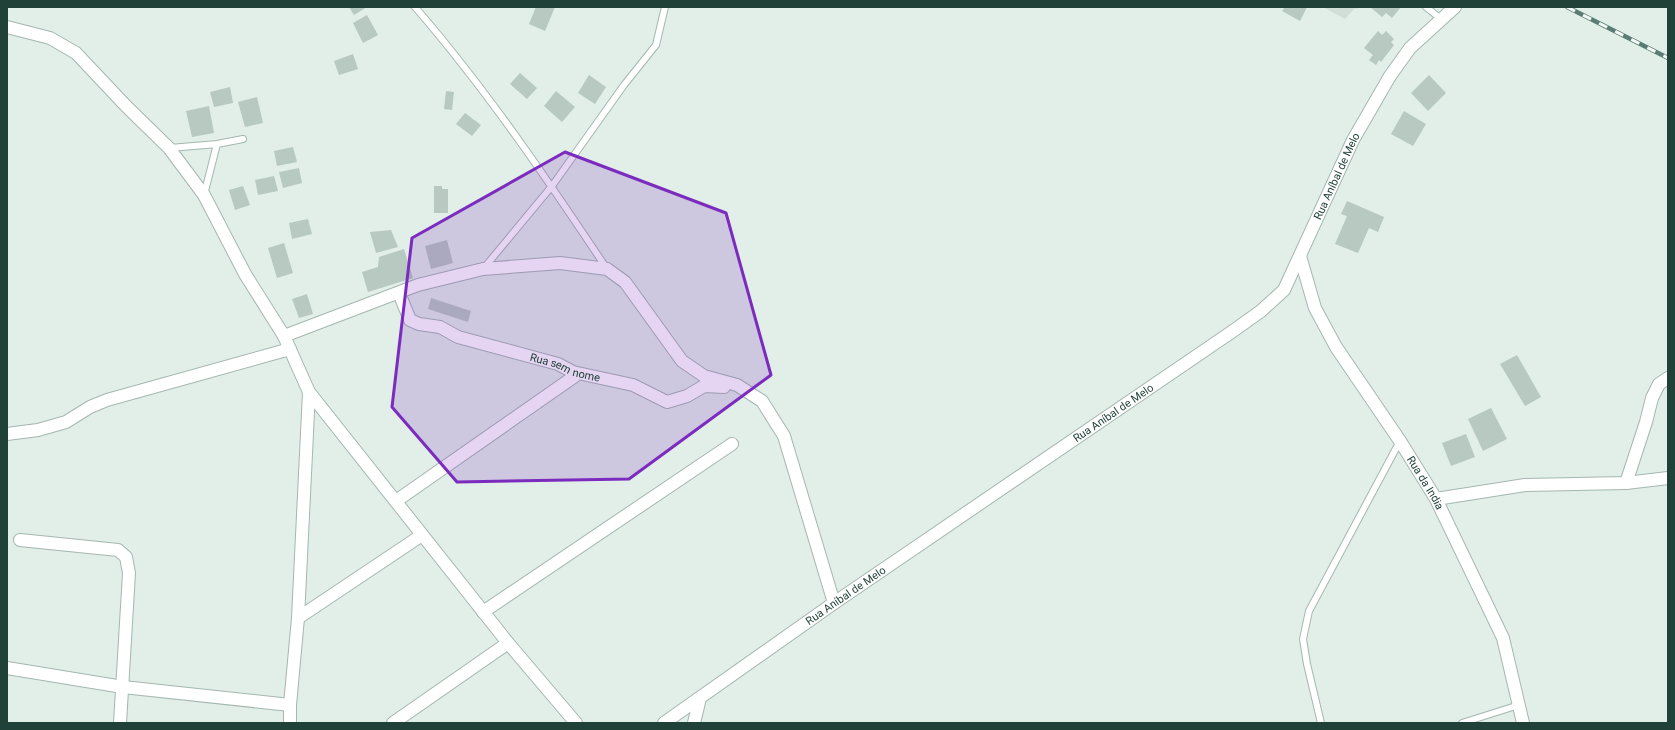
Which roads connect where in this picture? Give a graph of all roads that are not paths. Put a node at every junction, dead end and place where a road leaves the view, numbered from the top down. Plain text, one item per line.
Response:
1 (415, 7) edge
2 (665, 7) edge
3 (1426, 7) edge
4 (1455, 7) edge
5 (1441, 19) junction
6 (7, 27) edge
7 (243, 139) dead end
8 (216, 144) junction
9 (169, 148) junction
10 (552, 186) junction
11 (204, 195) junction
12 (1300, 256) junction
13 (483, 269) junction
14 (607, 269) junction
15 (401, 298) dead end
16 (284, 336) junction
17 (290, 349) junction
18 (575, 376) dead end
19 (1668, 378) edge
20 (741, 388) junction
21 (310, 392) junction
22 (7, 434) edge
23 (1400, 440) junction
24 (732, 444) dead end
25 (1668, 478) edge
26 (1626, 483) junction
27 (1436, 499) junction
28 (396, 501) junction
29 (422, 535) junction
30 (20, 540) dead end
31 (834, 603) junction
32 (483, 612) junction
33 (298, 618) junction
34 (508, 643) junction
35 (7, 668) edge
36 (123, 687) junction
37 (700, 698) junction
38 (290, 705) junction
39 (1519, 705) junction
40 (120, 723) edge
41 (290, 723) edge
42 (393, 723) edge
43 (576, 723) edge
44 (664, 723) edge
45 (694, 723) edge
46 (1321, 723) edge
47 (1462, 723) edge
48 (1523, 723) edge

1 - 10 lane
2 - 10 lane
3 - 5 lane
4 - 5 street, Rua Aníbal de Melo
5 - 12 street, Rua Aníbal de Melo
6 - 9 street
7 - 8 lane
8 - 9 lane
8 - 11 lane
9 - 11 street
10 - 13 lane
10 - 14 lane
11 - 16 street
12 - 23 street, Rua da India
12 - 31 street, Rua Aníbal de Melo
13 - 14 street
13 - 16 street
14 - 20 street
15 - 20 street, Rua sem nome
16 - 17 street
17 - 21 street
17 - 22 street
18 - 28 street
19 - 26 street
20 - 31 street
21 - 28 street
21 - 33 street
23 - 27 street, Rua da India
23 - 46 lane
24 - 32 street
25 - 26 street
26 - 27 street
27 - 39 street, Rua da India
28 - 29 street
29 - 32 street
29 - 33 street
30 - 36 street
31 - 37 street, Rua Aníbal de Melo
32 - 34 street
33 - 38 street
34 - 42 street
34 - 43 street
35 - 36 street
36 - 38 street
36 - 40 street
37 - 44 street, Rua Aníbal de Melo
37 - 45 street
38 - 41 street
39 - 47 lane
39 - 48 street, Rua da India

